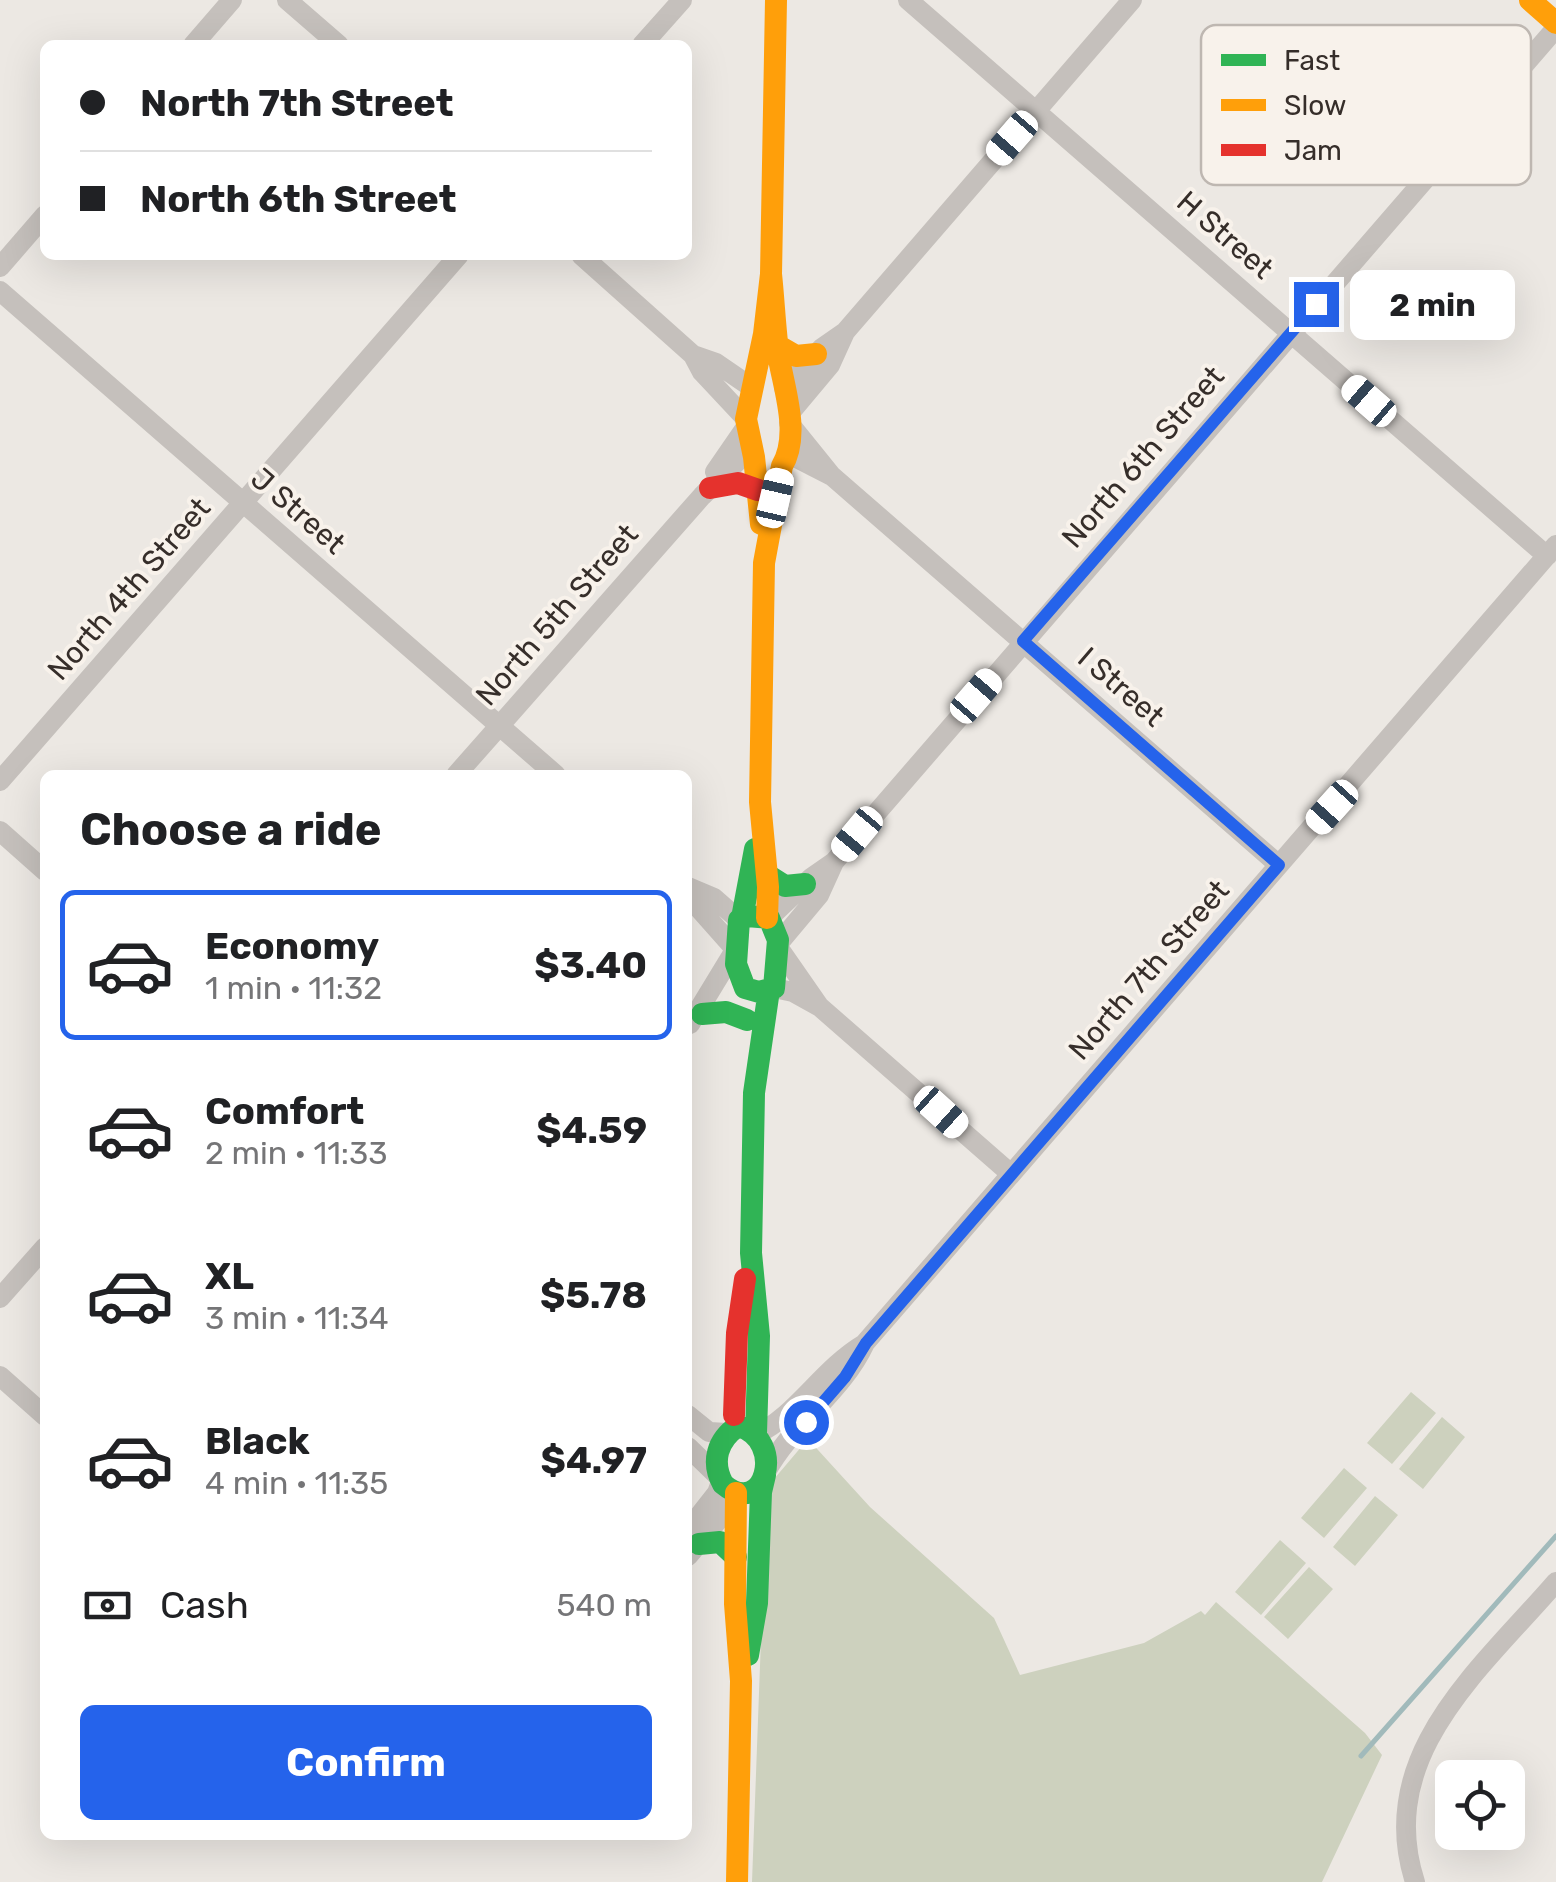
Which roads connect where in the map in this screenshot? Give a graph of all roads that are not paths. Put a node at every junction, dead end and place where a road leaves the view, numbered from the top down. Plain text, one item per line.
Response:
1 (232, 0) edge
2 (287, 0) edge
3 (682, 0) edge
4 (776, 0) edge
5 (908, 0) edge
6 (1132, 0) edge
7 (1530, 0) edge
8 (1556, 26) edge
9 (197, 40) edge
10 (333, 40) edge
11 (646, 40) edge
12 (1531, 55) edge
13 (1036, 110) junction
14 (1418, 185) edge
15 (40, 221) edge
16 (455, 260) edge
17 (586, 260) edge
18 (0, 267) edge
19 (771, 274) junction
20 (0, 292) edge
21 (844, 332) junction
22 (1290, 333) junction
23 (777, 345) junction
24 (816, 354) junction
25 (694, 355) junction
26 (783, 385) junction
27 (752, 386) junction
28 (789, 418) junction
29 (749, 438) junction
30 (787, 456) junction
31 (832, 476) junction
32 (758, 490) junction
33 (706, 492) junction
34 (244, 503) junction
35 (1551, 551) edge
36 (764, 563) junction
37 (1023, 641) junction
38 (499, 726) junction
39 (460, 770) edge
40 (550, 770) edge
41 (0, 781) edge
42 (760, 802) junction
43 (0, 831) edge
44 (834, 862) junction
45 (1279, 865) junction
46 (40, 867) edge
47 (766, 874) junction
48 (805, 884) junction
49 (692, 889) edge
50 (692, 901) edge
51 (768, 918) junction
52 (740, 919) junction
53 (778, 946) junction
54 (735, 950) junction
55 (743, 987) junction
56 (772, 989) junction
57 (820, 1007) junction
58 (747, 1020) junction
59 (693, 1022) edge
60 (754, 1093) junction
61 (1011, 1174) junction
62 (40, 1252) edge
63 (751, 1253) junction
64 (0, 1298) edge
65 (866, 1343) junction
66 (0, 1376) edge
67 (40, 1412) edge
68 (692, 1418) edge
69 (728, 1432) junction
70 (757, 1434) junction
71 (692, 1451) edge
72 (765, 1474) junction
73 (727, 1486) junction
74 (692, 1542) edge
75 (692, 1543) edge
76 (736, 1557) junction
77 (1556, 1582) edge
78 (742, 1681) junction
79 (737, 1882) edge
80 (1414, 1882) edge

1 - 9 street
2 - 10 street
3 - 11 street
4 - 19 main road
5 - 13 street, H Street
6 - 13 street
7 - 8 main road
8 - 12 street, North 6th Street
13 - 21 street
13 - 22 street, H Street
14 - 22 street, North 6th Street
15 - 18 street
16 - 34 street, North 4th Street
17 - 25 street
19 - 23 main road
19 - 27 main road
20 - 34 street, J Street
21 - 24 street
21 - 28 street
22 - 35 street, H Street
22 - 37 street, North 6th Street
23 - 24 main road
23 - 26 main road
24 - 26 street
25 - 27 street
25 - 29 street
26 - 27 street
26 - 28 main road
27 - 29 main road
28 - 30 main road
28 - 31 street, I Street
29 - 30 street
29 - 32 main road
29 - 33 street, North 5th Street
30 - 31 street, I Street
30 - 36 main road
31 - 37 street, I Street
32 - 33 main road
32 - 36 main road
33 - 38 street, North 5th Street
34 - 38 street, J Street
34 - 41 street, North 4th Street
35 - 45 street, North 7th Street
36 - 42 main road
37 - 44 street, North 6th Street
37 - 45 street, I Street
38 - 39 street, North 5th Street
38 - 40 street, J Street
42 - 47 main road
42 - 52 main road
43 - 46 street
44 - 48 street, North 6th Street
44 - 53 street
45 - 61 street, North 7th Street
47 - 48 main road
47 - 51 main road
48 - 51 street, North 6th Street
49 - 52 street
50 - 54 street
51 - 52 main road
51 - 53 main road
52 - 54 main road
53 - 56 main road
53 - 57 street
54 - 55 main road
54 - 59 street
55 - 56 main road
55 - 58 main road
55 - 59 street
56 - 57 street
56 - 60 main road
57 - 61 street
58 - 59 main road
58 - 60 main road
60 - 63 main road
61 - 65 street, North 7th Street
62 - 64 street
63 - 69 main road
63 - 70 main road
65 - 70 street, North 7th Street
65 - 72 street, North 7th Street
66 - 67 street
68 - 69 street
69 - 70 main road
69 - 73 main road
70 - 72 main road
71 - 73 street
72 - 73 main road
72 - 78 main road
73 - 74 street
73 - 76 main road
75 - 76 main road
76 - 78 main road
77 - 80 street
78 - 79 main road

